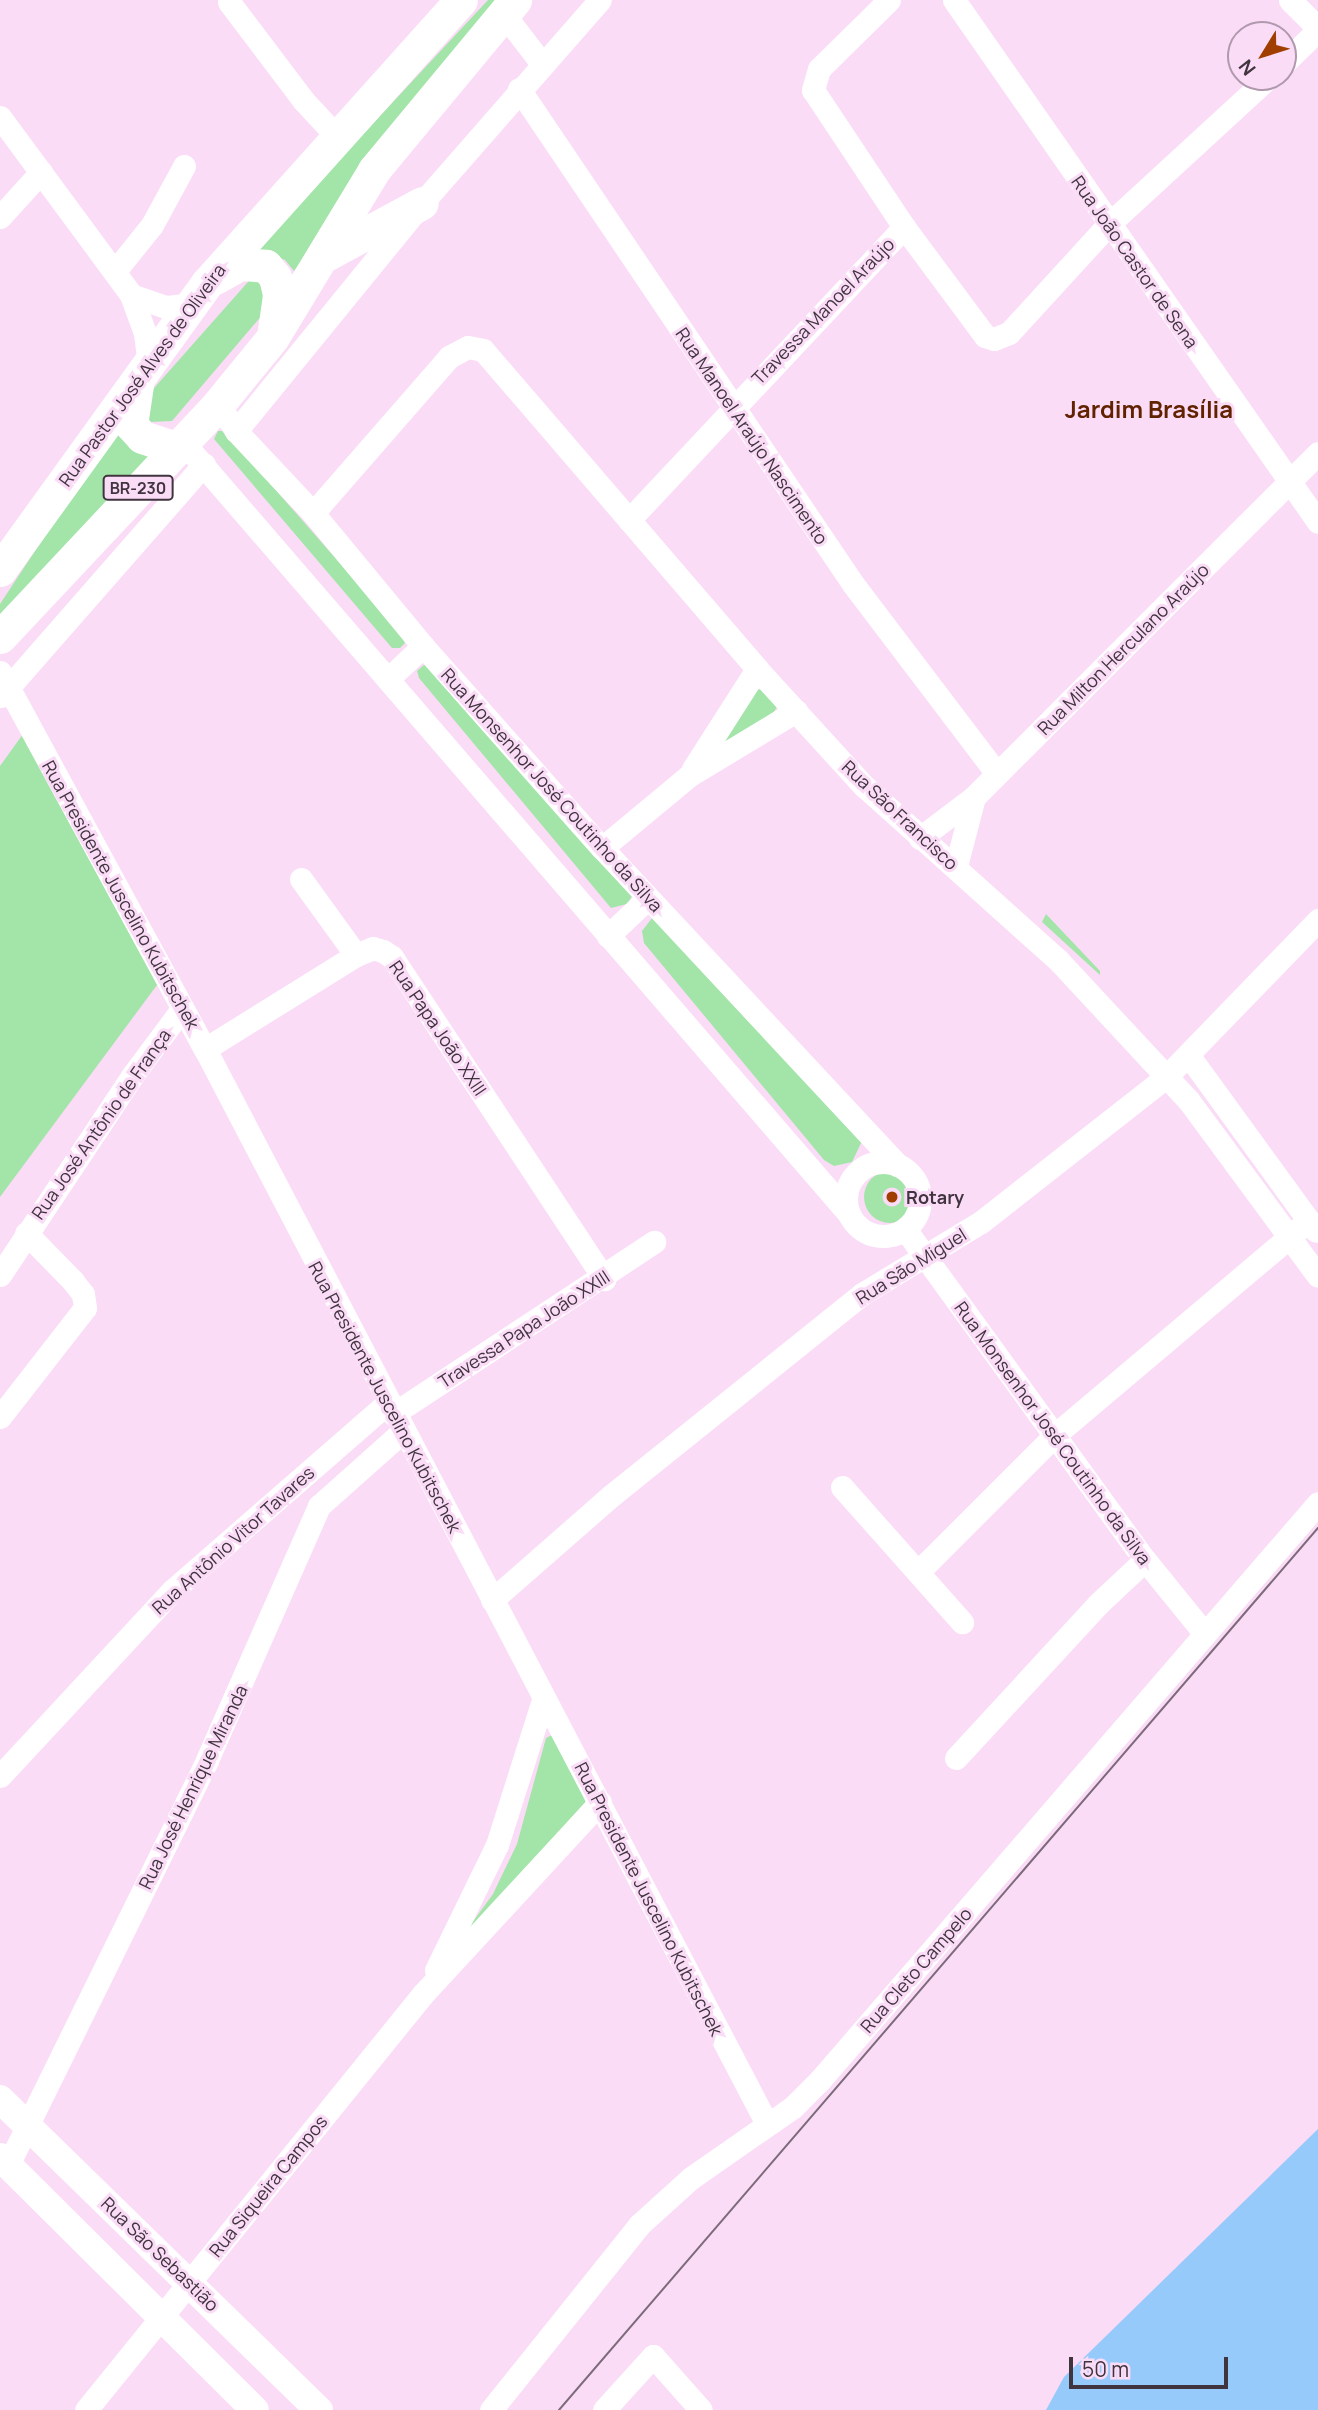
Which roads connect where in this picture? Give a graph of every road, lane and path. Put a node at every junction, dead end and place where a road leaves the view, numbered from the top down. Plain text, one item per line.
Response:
1 (600, 0) edge
2 (889, 0) edge
3 (954, 0) edge
4 (1290, 0) edge
5 (459, 1) edge
6 (229, 2) dead end
7 (509, 7) edge
8 (1318, 29) edge
9 (1297, 50) edge
10 (542, 64) junction
11 (519, 89) junction
12 (1254, 91) edge
13 (0, 117) edge
14 (340, 140) junction
15 (184, 166) dead end
16 (41, 172) junction
17 (422, 203) junction
18 (0, 217) edge
19 (1109, 225) junction
20 (904, 227) junction
21 (322, 257) junction
22 (115, 271) junction
23 (200, 293) junction
24 (131, 295) junction
25 (273, 337) junction
26 (144, 372) junction
27 (731, 408) junction
28 (227, 418) junction
29 (188, 451) junction
30 (1318, 453) edge
31 (1290, 481) junction
32 (313, 513) junction
33 (629, 520) junction
34 (1318, 522) edge
35 (0, 570) edge
36 (0, 637) edge
37 (423, 646) junction
38 (757, 669) junction
39 (388, 679) junction
40 (3, 685) edge
41 (796, 711) junction
42 (997, 774) junction
43 (690, 775) junction
44 (975, 797) junction
45 (920, 838) junction
46 (602, 848) junction
47 (956, 866) junction
48 (301, 879) dead end
49 (648, 898) junction
50 (1318, 919) edge
51 (608, 936) junction
52 (356, 955) junction
53 (182, 1009) junction
54 (205, 1049) junction
55 (1189, 1056) junction
56 (1166, 1077) junction
57 (898, 1165) junction
58 (848, 1213) junction
59 (1313, 1227) edge
60 (905, 1229) junction
61 (26, 1233) junction
62 (1289, 1236) junction
63 (654, 1242) dead end
64 (924, 1255) junction
65 (0, 1275) edge
66 (1318, 1276) edge
67 (604, 1279) junction
68 (394, 1416) junction
69 (0, 1417) edge
70 (1056, 1434) junction
71 (842, 1487) dead end
72 (282, 1497) junction
73 (1318, 1503) edge
74 (309, 1524) junction
75 (1145, 1560) junction
76 (918, 1572) junction
77 (492, 1600) junction
78 (962, 1622) dead end
79 (1205, 1634) junction
80 (543, 1700) junction
81 (956, 1758) dead end
82 (0, 1776) edge
83 (600, 1802) junction
84 (423, 1994) junction
85 (0, 2099) edge
86 (767, 2124) junction
87 (29, 2127) junction
88 (4, 2161) edge
89 (190, 2283) junction
90 (161, 2320) junction
91 (86, 2410) edge
92 (255, 2410) edge
93 (319, 2410) edge
94 (491, 2410) edge
95 (604, 2410) edge
96 (701, 2410) edge

1 - 10 street
2 - 20 street
3 - 19 street, Rua João Castor de Sena
4 - 8 street
5 - 14 highway, Rua Pastor José Alves de Oliveira / BR-230
6 - 14 street
7 - 10 street
7 - 21 highway, BR-230
8 - 9 street
10 - 11 street
11 - 17 street
11 - 27 street, Rua Manoel Araújo Nascimento
12 - 19 street
13 - 16 street
14 - 23 highway, Rua Pastor José Alves de Oliveira / BR-230
15 - 22 street
16 - 18 street
16 - 22 street
17 - 21 highway
17 - 28 street
19 - 20 street
19 - 31 street, Rua João Castor de Sena
20 - 27 street, Travessa Manoel Araújo
21 - 25 highway, BR-230
22 - 24 street
23 - 24 street
23 - 25 highway
23 - 26 highway, Rua Pastor José Alves de Oliveira / BR-230
24 - 26 street
25 - 28 highway, BR-230
26 - 29 highway
26 - 35 highway, Rua Pastor José Alves de Oliveira / BR-230
27 - 33 street, Travessa Manoel Araújo
27 - 42 street, Rua Manoel Araújo Nascimento
28 - 29 highway, BR-230
28 - 32 street, Rua Monsenhor José Coutinho da Silva
29 - 36 highway, BR-230
29 - 39 street
29 - 40 street
30 - 31 street, Rua Milton Herculano Araújo
31 - 34 street, Rua João Castor de Sena
31 - 42 street, Rua Milton Herculano Araújo
32 - 33 street, Rua São Francisco
32 - 37 street, Rua Monsenhor José Coutinho da Silva
33 - 38 street, Rua São Francisco
37 - 39 street
37 - 46 street, Rua Monsenhor José Coutinho da Silva
38 - 41 street, Rua São Francisco
38 - 43 street
39 - 51 street
40 - 53 street, Rua Presidente Juscelino Kubitschek
41 - 43 street
41 - 45 street, Rua São Francisco
42 - 44 street, Rua Milton Herculano Araújo
43 - 46 street
44 - 45 street, Rua Milton Herculano Araújo
44 - 47 street
45 - 47 street, Rua São Francisco
46 - 49 street, Rua Monsenhor José Coutinho da Silva
47 - 56 street, Rua São Francisco
48 - 52 street
49 - 51 street
49 - 57 street, Rua Monsenhor José Coutinho da Silva
50 - 55 street, Rua São Miguel
51 - 58 street
52 - 54 street
52 - 67 street, Rua Papa João XXIII
53 - 54 street, Rua Presidente Juscelino Kubitschek
53 - 61 street, Rua José Antônio de França
54 - 68 street, Rua Presidente Juscelino Kubitschek
55 - 56 street, Rua São Miguel
55 - 59 street
56 - 62 street, Rua São Francisco
56 - 64 street, Rua São Miguel
57 - 58 street
57 - 60 street
58 - 60 street
59 - 62 street
60 - 64 street, Rua Monsenhor José Coutinho da Silva
61 - 65 street, Rua José Antônio de França
61 - 69 street
62 - 66 street, Rua São Francisco
62 - 70 street
63 - 67 street, Travessa Papa João XXIII
64 - 70 street, Rua Monsenhor José Coutinho da Silva
64 - 77 street, Rua São Miguel
67 - 68 street, Travessa Papa João XXIII
68 - 72 street, Rua Antônio Vitor Tavares
68 - 74 street, Rua José Henrique Miranda
68 - 77 street, Rua Presidente Juscelino Kubitschek
70 - 75 street, Rua Monsenhor José Coutinho da Silva
70 - 76 street
71 - 76 street
72 - 74 street
72 - 82 street, Rua Antônio Vitor Tavares
73 - 79 street, Rua Cleto Campelo
74 - 87 street, Rua José Henrique Miranda
75 - 79 street, Rua Monsenhor José Coutinho da Silva
75 - 81 street
76 - 78 street
77 - 80 street, Rua Presidente Juscelino Kubitschek
79 - 86 street, Rua Cleto Campelo
80 - 83 street, Rua Presidente Juscelino Kubitschek
80 - 84 street, Rua Siqueira Campos
83 - 84 street, Rua Siqueira Campos
83 - 86 street, Rua Presidente Juscelino Kubitschek
84 - 89 street, Rua Siqueira Campos
85 - 87 main road, Rua São Sebastião
86 - 94 street, Rua Cleto Campelo
87 - 88 street, Rua José Henrique Miranda
87 - 89 main road, Rua São Sebastião
88 - 90 main road
89 - 90 street, Rua Siqueira Campos
89 - 93 main road, Rua São Sebastião
90 - 91 street, Rua Siqueira Campos
90 - 92 main road
95 - 96 street

